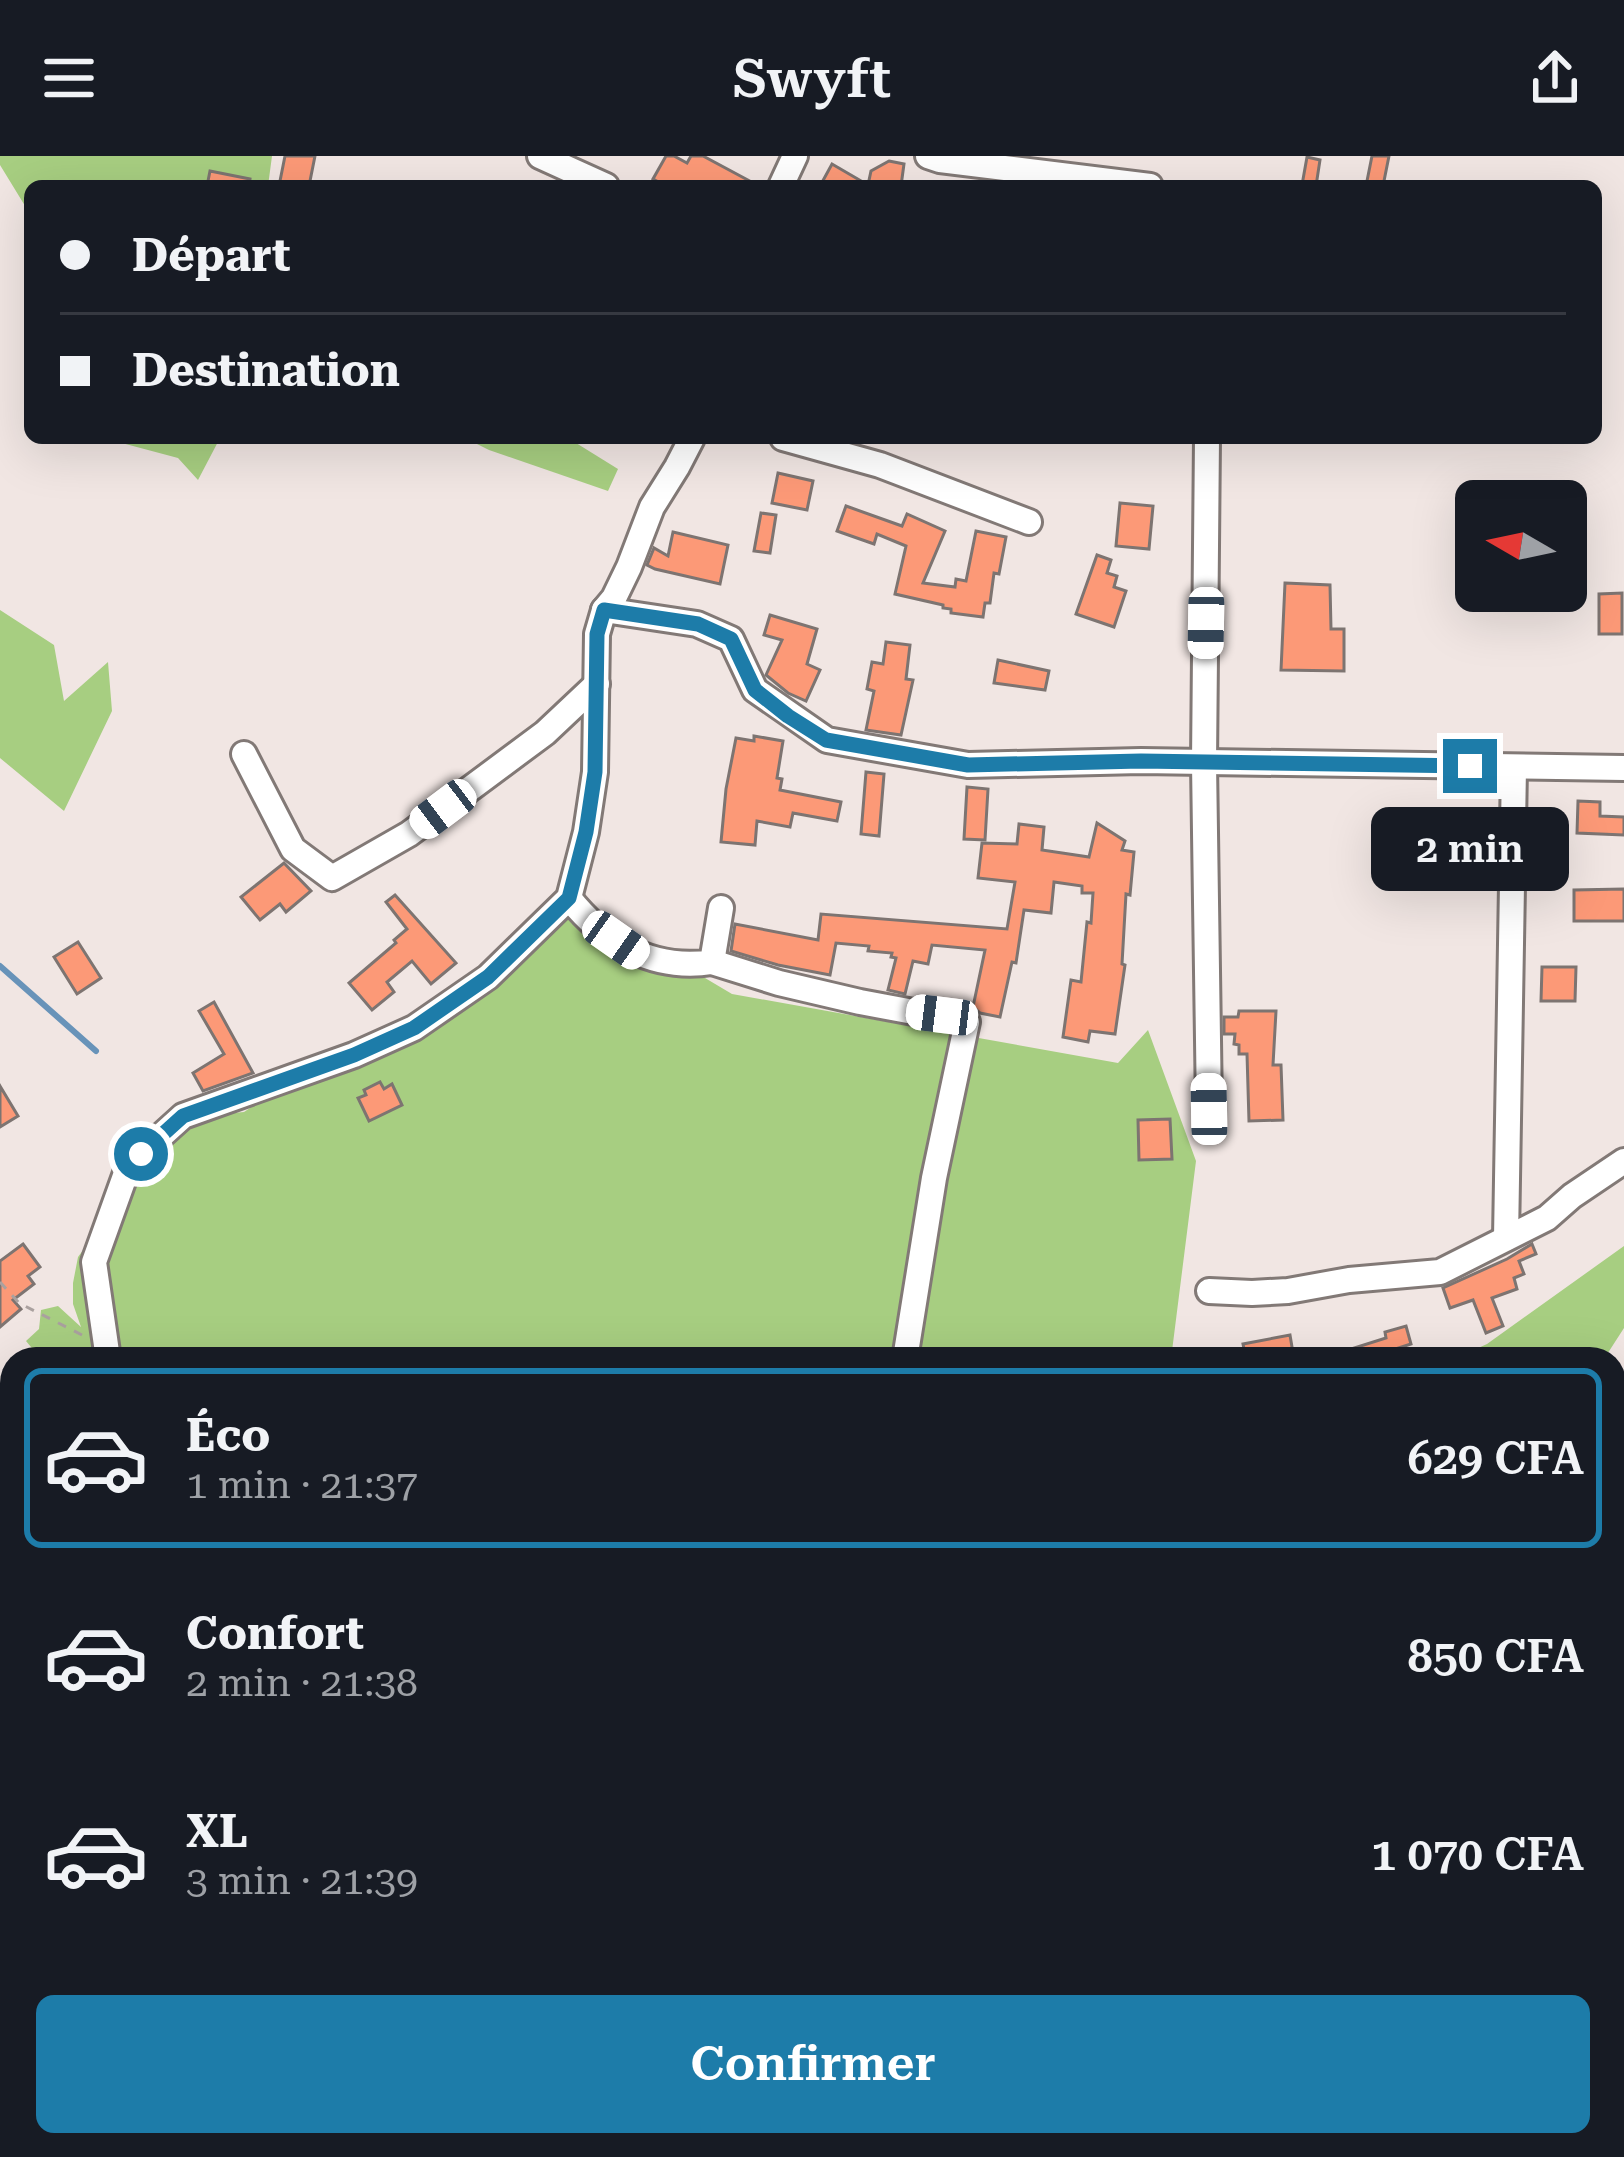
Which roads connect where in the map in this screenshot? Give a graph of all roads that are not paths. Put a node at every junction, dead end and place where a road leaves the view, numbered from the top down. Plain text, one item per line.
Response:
1 (540, 156) edge
2 (928, 156) edge
3 (594, 180) edge
4 (1102, 180) edge
5 (689, 444) edge
6 (805, 444) edge
7 (1207, 444) edge
8 (1029, 522) dead end
9 (604, 610) junction
10 (597, 684) junction
11 (244, 754) dead end
12 (1204, 763) junction
13 (1514, 767) junction
14 (1624, 768) edge
15 (569, 898) junction
16 (721, 908) dead end
17 (712, 962) junction
18 (1209, 1109) dead end
19 (1624, 1161) edge
20 (1506, 1238) junction
21 (1209, 1291) dead end
22 (105, 1347) edge
23 (906, 1347) edge

1 - 3 street
2 - 4 street
5 - 9 street
6 - 8 street
7 - 12 street
9 - 10 street
9 - 12 street
10 - 11 street
10 - 15 street
12 - 13 street
12 - 18 street
13 - 14 street
13 - 20 street
15 - 17 street
15 - 22 street
16 - 17 street
17 - 23 street
19 - 20 street
20 - 21 street

